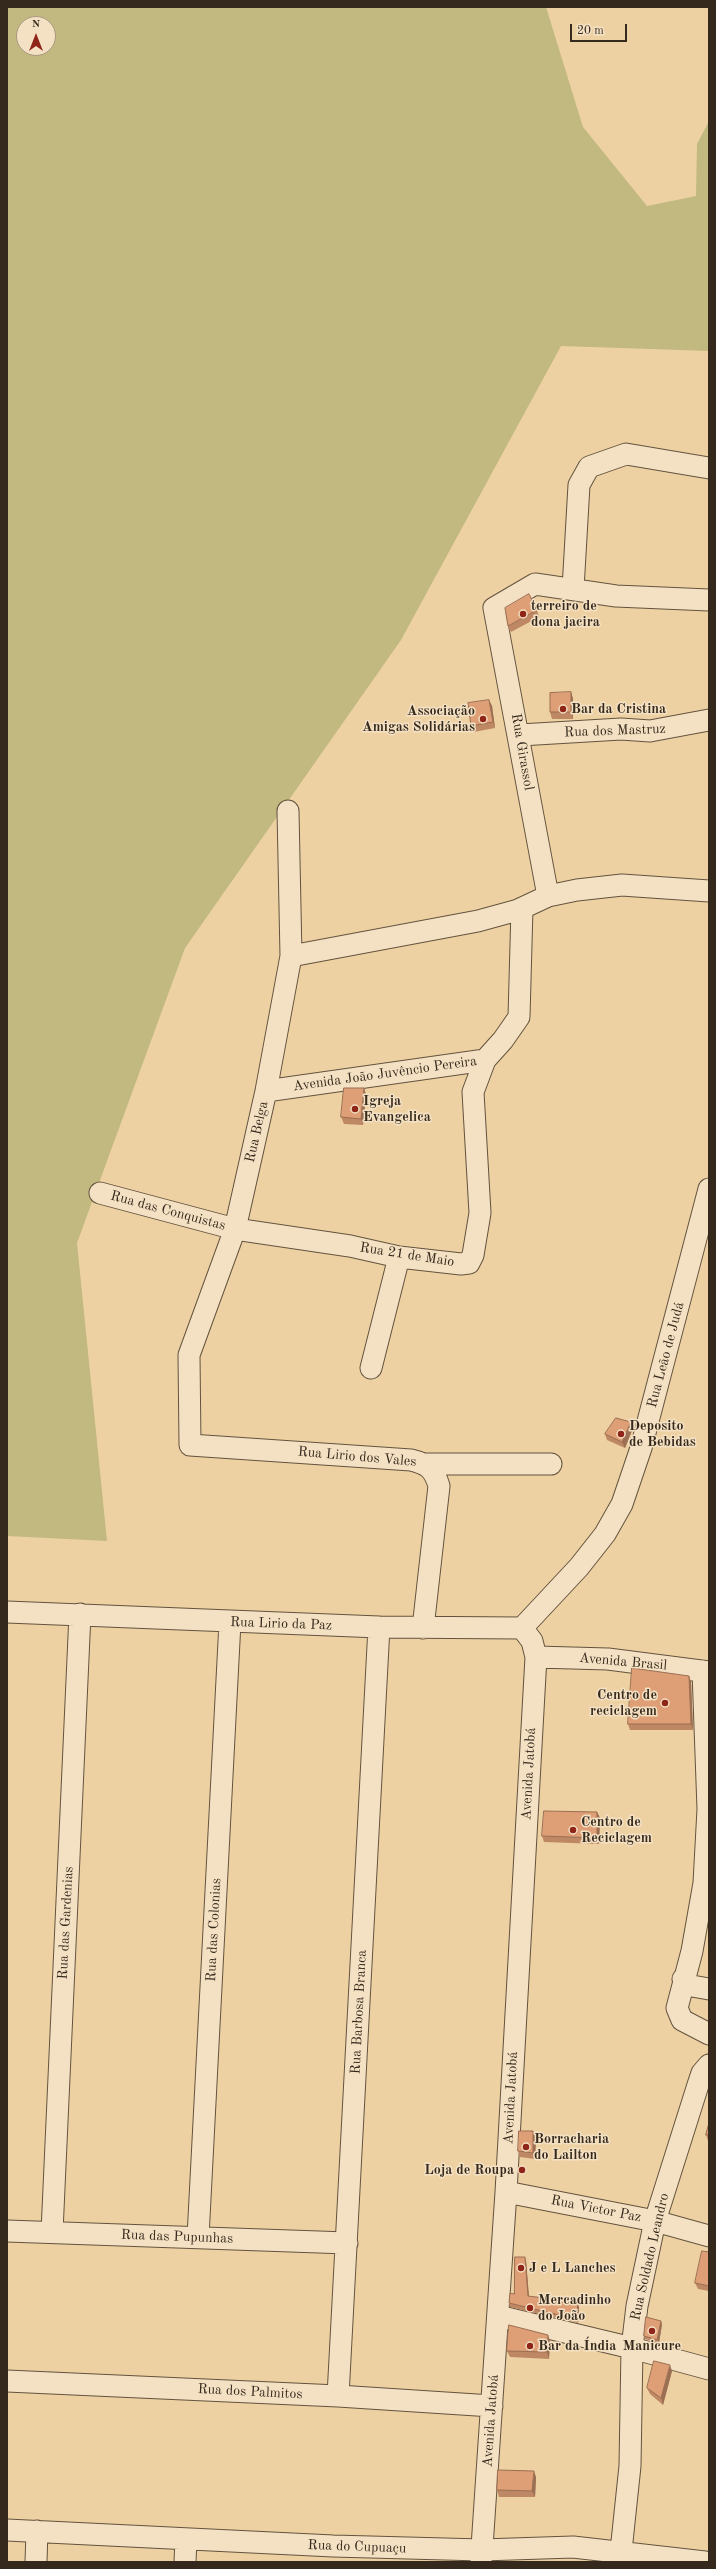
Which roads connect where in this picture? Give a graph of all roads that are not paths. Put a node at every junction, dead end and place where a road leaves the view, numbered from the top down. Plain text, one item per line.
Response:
1 (709, 468) edge
2 (573, 590) junction
3 (709, 600) edge
4 (709, 720) edge
5 (520, 735) junction
6 (288, 811) dead end
7 (709, 891) edge
8 (548, 896) junction
9 (522, 908) junction
10 (291, 956) junction
11 (485, 1060) junction
12 (266, 1091) junction
13 (709, 1189) edge
14 (100, 1193) dead end
15 (235, 1229) junction
16 (399, 1257) junction
17 (371, 1368) dead end
18 (190, 1445) joint
19 (426, 1464) junction
20 (551, 1464) dead end
21 (7, 1612) edge
22 (80, 1614) junction
23 (230, 1622) junction
24 (380, 1627) junction
25 (424, 1628) junction
26 (522, 1628) junction
27 (536, 1657) junction
28 (706, 1671) edge
29 (708, 1810) edge
30 (683, 1979) junction
31 (709, 1989) edge
32 (709, 2034) edge
33 (709, 2066) edge
34 (506, 2192) junction
35 (655, 2220) junction
36 (7, 2231) edge
37 (52, 2232) junction
38 (709, 2236) edge
39 (198, 2238) junction
40 (346, 2243) junction
41 (498, 2316) junction
42 (632, 2348) junction
43 (709, 2369) edge
44 (7, 2381) edge
45 (338, 2396) junction
46 (492, 2406) junction
47 (7, 2530) edge
48 (37, 2531) junction
49 (186, 2539) junction
50 (621, 2551) junction
51 (333, 2554) edge
52 (482, 2556) edge
53 (36, 2562) edge
54 (185, 2562) edge
55 (705, 2562) edge

1 - 2 street
2 - 3 street
2 - 5 street, Rua Girassol
4 - 5 street, Rua dos Mastruz
5 - 8 street, Rua Girassol
6 - 10 street, Rua Belga
7 - 8 street
8 - 9 street
9 - 10 street
9 - 11 street, Avenida João Juvêncio Pereira
10 - 12 street, Rua Belga
11 - 12 street, Avenida João Juvêncio Pereira
11 - 16 street, Rua 21 de Maio
12 - 15 street, Rua Belga
13 - 26 street, Rua Leão de Judá
14 - 15 street, Rua das Conquistas
15 - 16 street, Rua 21 de Maio
15 - 18 street, Rua Belga
16 - 17 street
18 - 19 street, Rua Lirio dos Vales
19 - 20 street
19 - 25 street, Rua Lirio dos Vales
21 - 22 street, Rua Lirio da Paz
22 - 23 street, Rua Lirio da Paz
22 - 37 street, Rua das Gardenias
23 - 24 street, Rua Lirio da Paz
23 - 39 street, Rua das Colonias
24 - 25 street, Rua Lirio da Paz
24 - 40 street, Rua Barbosa Branca
25 - 26 street, Rua Lirio da Paz
26 - 27 street
27 - 28 street, Avenida Brasil
27 - 34 street, Avenida Jatobá
28 - 29 street
29 - 30 street
30 - 31 street
30 - 32 street
33 - 35 street, Rua Soldado Leandro
34 - 35 street, Rua Victor Paz
34 - 41 street, Avenida Jatobá
35 - 38 street, Rua Victor Paz
35 - 42 street, Rua Soldado Leandro
36 - 37 street, Rua das Pupunhas
37 - 39 street, Rua das Pupunhas
39 - 40 street, Rua das Pupunhas
40 - 45 street, Rua Barbosa Branca
41 - 42 street
41 - 46 street, Avenida Jatobá
42 - 43 street
42 - 50 street, Rua Soldado Leandro
44 - 45 street, Rua dos Palmitos
45 - 46 street, Rua dos Palmitos
46 - 52 street, Avenida Jatobá
47 - 48 street, Rua do Cupuaçu
48 - 49 street, Rua do Cupuaçu
48 - 53 street
49 - 51 street, Rua do Cupuaçu
49 - 54 street
50 - 52 street, Rua do Cupuaçu
50 - 55 street, Rua do Cupuaçu
51 - 52 street, Rua do Cupuaçu

